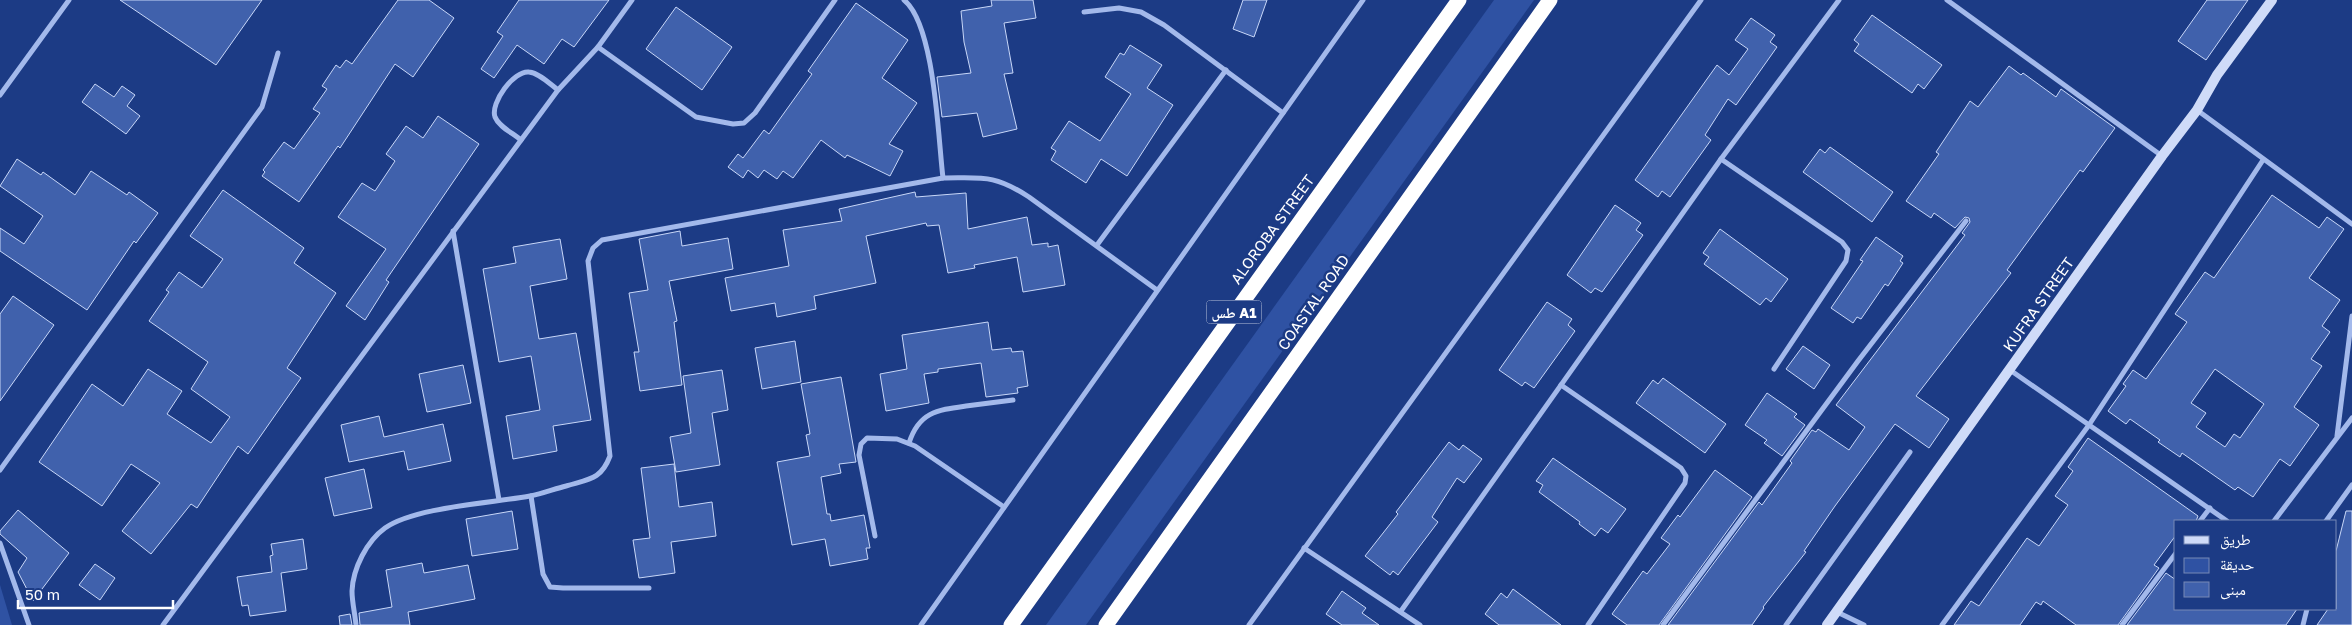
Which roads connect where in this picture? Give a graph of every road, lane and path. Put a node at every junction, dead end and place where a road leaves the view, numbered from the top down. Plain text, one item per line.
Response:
1 (69, 0) edge
2 (632, 0) edge
3 (836, 0) edge
4 (904, 0) edge
5 (1363, 0) edge
6 (1459, 0) edge
7 (1550, 0) edge
8 (1701, 0) edge
9 (1839, 0) edge
10 (1947, 0) edge
11 (2272, 0) edge
12 (1084, 12) dead end
13 (598, 47) junction
14 (278, 53) dead end
15 (1226, 70) junction
16 (558, 90) junction
17 (0, 95) edge
18 (2197, 110) junction
19 (1283, 113) junction
20 (521, 140) junction
21 (2162, 156) junction
22 (1722, 159) junction
23 (2262, 160) junction
24 (943, 178) junction
25 (1966, 221) dead end
26 (2352, 224) edge
27 (453, 231) junction
28 (1097, 246) junction
29 (1157, 290) junction
30 (2352, 316) edge
31 (1774, 369) dead end
32 (2010, 370) junction
33 (1560, 385) junction
34 (1013, 400) dead end
35 (2352, 418) edge
36 (2089, 425) junction
37 (2337, 436) junction
38 (909, 443) junction
39 (1910, 452) dead end
40 (0, 470) edge
41 (2352, 485) edge
42 (531, 496) junction
43 (499, 500) junction
44 (1004, 507) junction
45 (2210, 508) junction
46 (2201, 520) edge
47 (2226, 520) edge
48 (2275, 520) edge
49 (2327, 520) edge
50 (875, 536) dead end
51 (0, 544) edge
52 (1304, 548) junction
53 (2174, 556) edge
54 (649, 588) dead end
55 (2307, 610) edge
56 (1401, 611) junction
57 (1837, 612) junction
58 (29, 625) edge
59 (163, 625) edge
60 (356, 625) edge
61 (921, 625) edge
62 (1011, 625) edge
63 (1106, 625) edge
64 (1249, 625) edge
65 (1420, 625) edge
66 (1588, 625) edge
67 (1663, 625) edge
68 (1786, 625) edge
69 (1827, 625) edge
70 (1864, 625) edge
71 (1942, 625) edge
72 (2122, 625) edge
73 (2303, 625) edge

1 - 17 street
2 - 13 street
3 - 13 street
4 - 24 street
5 - 19 street
6 - 62 highway, ALOROBA STREET / طس A1
7 - 63 highway, COASTAL ROAD
8 - 52 street
9 - 22 street
10 - 21 street
11 - 18 street, KUFRA STREET
12 - 15 street
13 - 16 street
14 - 40 street
15 - 19 street
15 - 28 street
16 - 20 street
16 - 20 street
18 - 21 street, KUFRA STREET
18 - 23 street
19 - 29 street
20 - 27 street
21 - 32 street, KUFRA STREET
22 - 31 street
22 - 33 street
23 - 26 street
23 - 36 street
24 - 28 street
24 - 42 street
25 - 67 street
27 - 43 street
27 - 59 street
28 - 29 street
29 - 44 street
30 - 37 street
32 - 36 street
32 - 57 street, KUFRA STREET
33 - 56 street
33 - 66 street
34 - 38 street
35 - 37 street
36 - 45 street
36 - 71 street
37 - 48 street
38 - 44 street
38 - 50 street
39 - 68 street
41 - 49 street
42 - 43 street
42 - 54 street
43 - 60 street
44 - 61 street
45 - 46 street
45 - 47 street
51 - 58 street
52 - 56 street
52 - 64 street
53 - 72 street
55 - 73 street
56 - 65 street
57 - 69 street, KUFRA STREET
57 - 70 street

